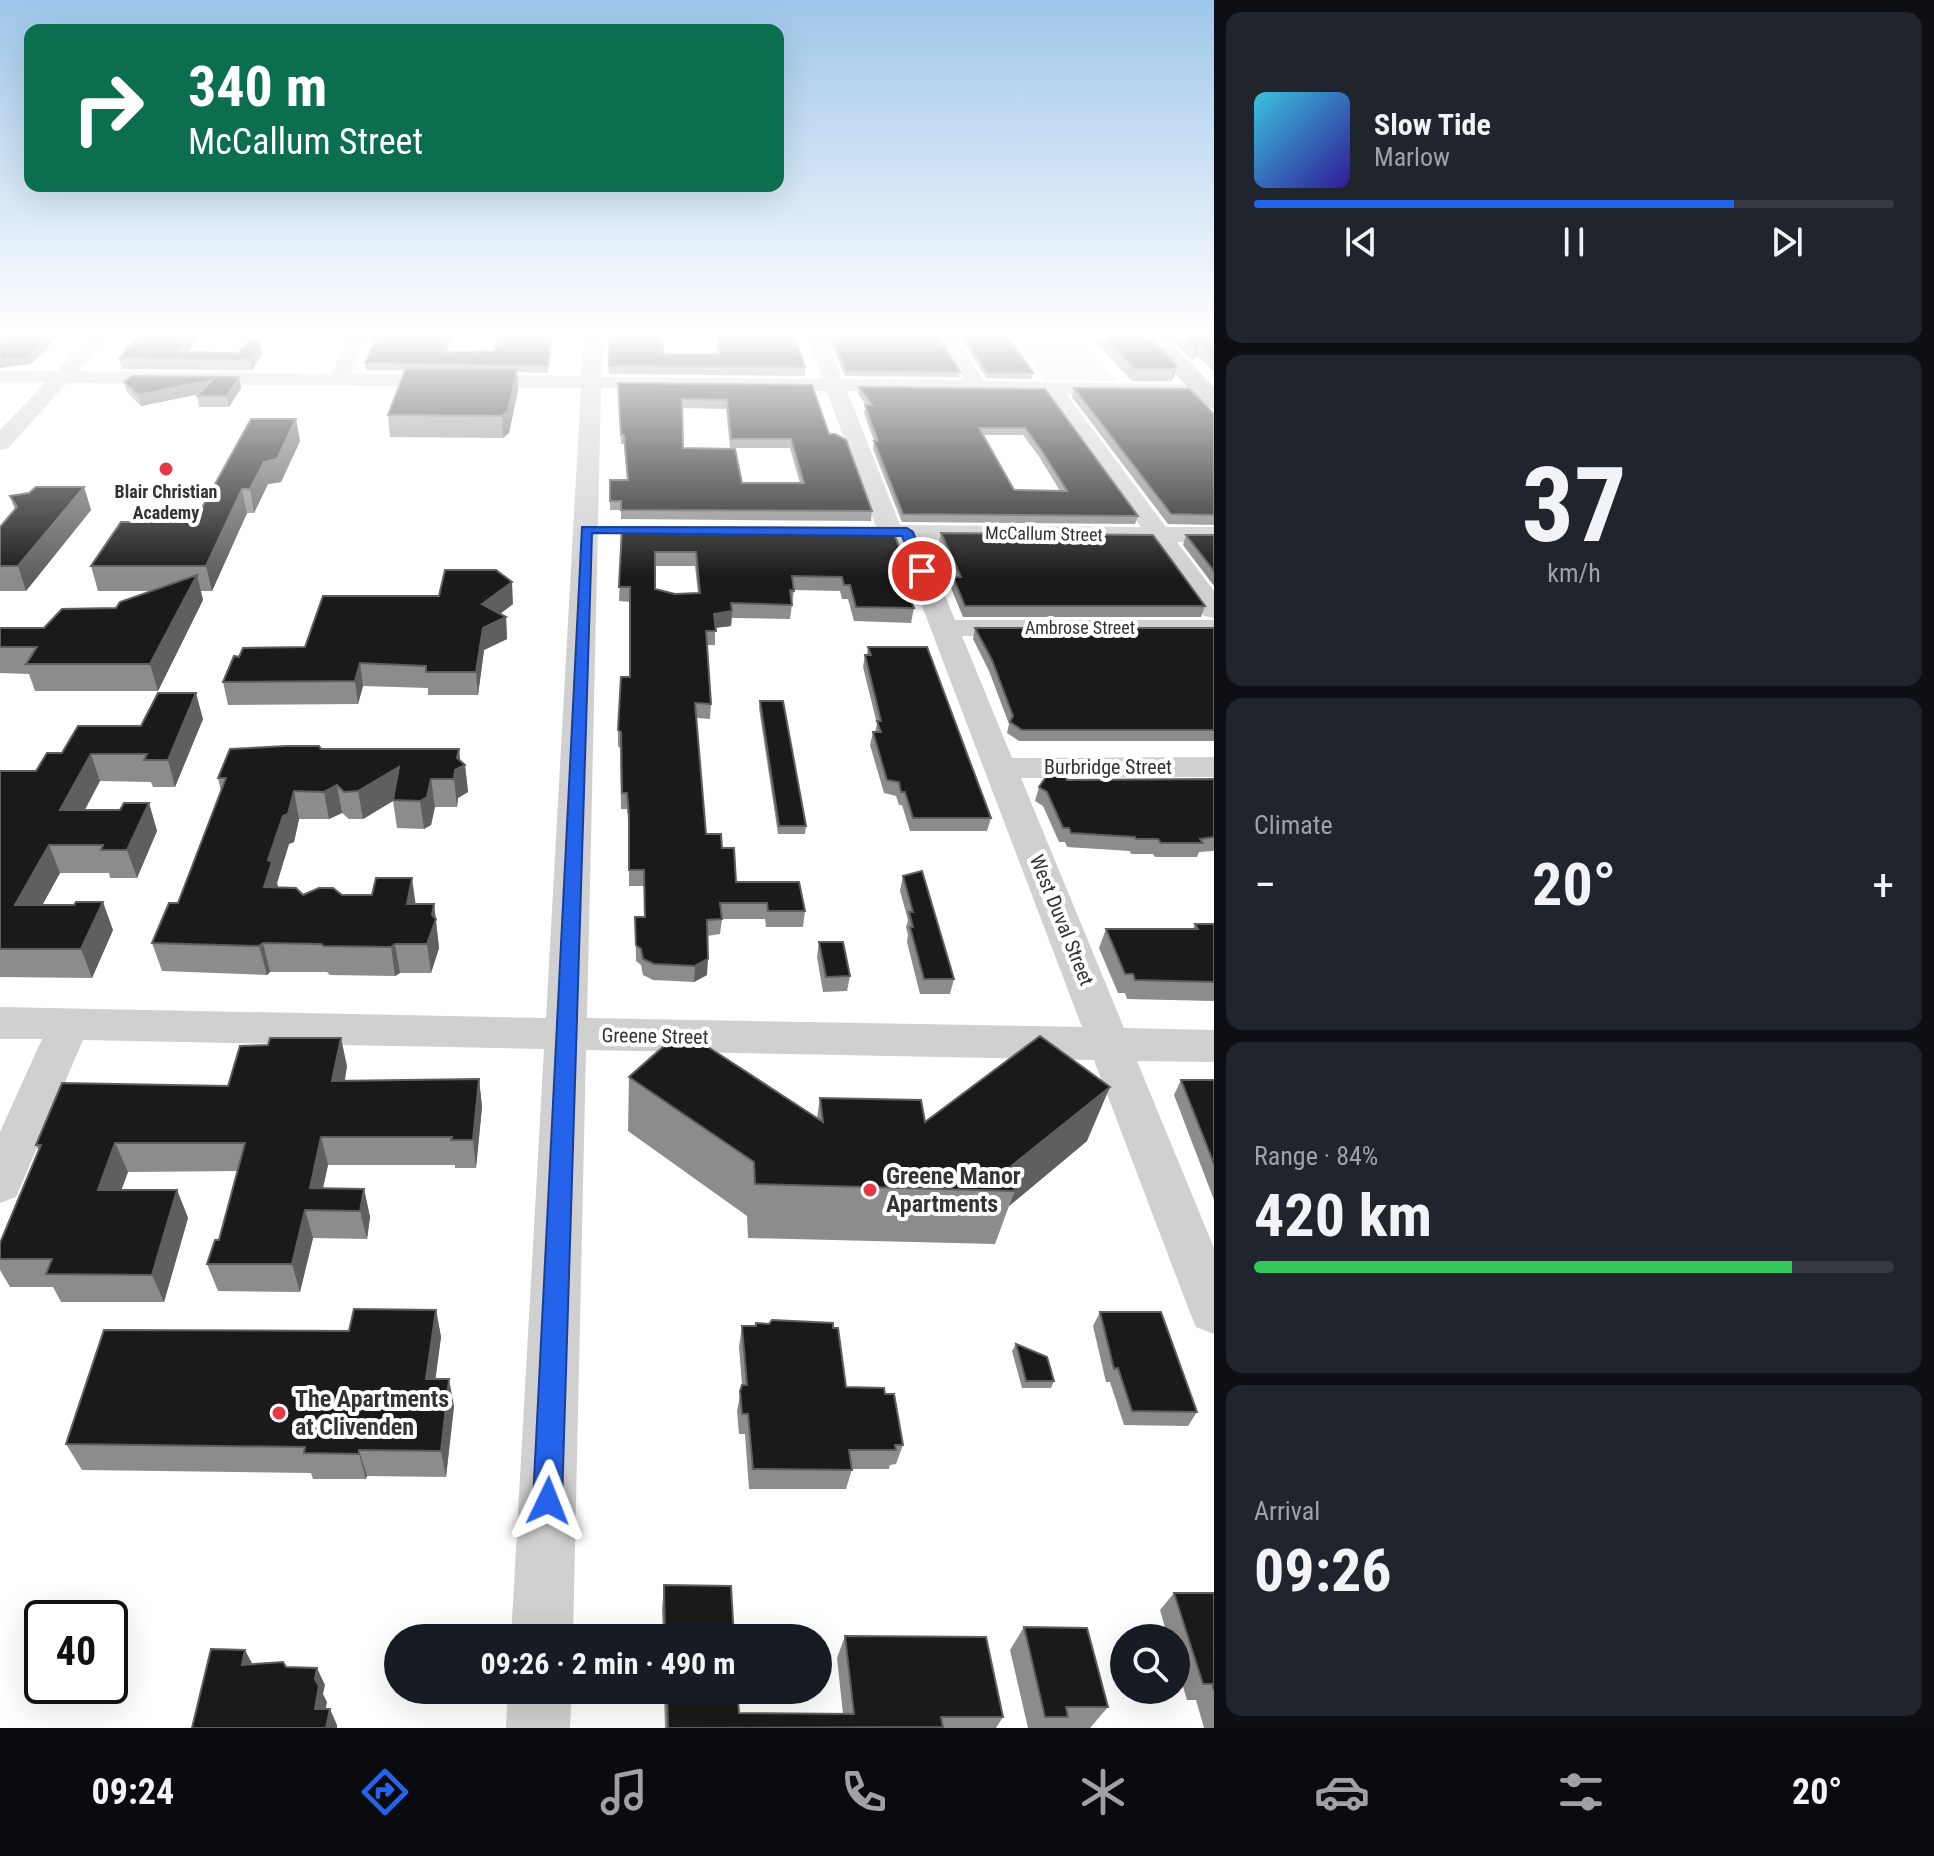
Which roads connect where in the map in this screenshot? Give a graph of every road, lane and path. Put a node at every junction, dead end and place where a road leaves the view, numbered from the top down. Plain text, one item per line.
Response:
1 (26, 416) edge
2 (593, 416) edge
3 (848, 416) edge
4 (1072, 416) edge
5 (0, 443) edge
6 (859, 532) edge
7 (898, 532) junction
8 (1159, 535) junction
9 (1214, 535) edge
10 (1214, 610) edge
11 (945, 628) junction
12 (1214, 628) edge
13 (1214, 767) edge
14 (1001, 768) junction
15 (0, 1023) edge
16 (69, 1025) junction
17 (566, 1034) junction
18 (1110, 1044) junction
19 (1214, 1046) edge
20 (0, 1183) edge
21 (1214, 1310) edge
22 (543, 1624) edge
23 (539, 1704) edge
24 (538, 1728) edge

1 - 5 street
2 - 17 street
3 - 7 street, West Duval Street
4 - 8 street
6 - 7 street, McCallum Street
7 - 8 street, McCallum Street
7 - 11 street, West Duval Street
8 - 9 street, McCallum Street
8 - 10 street
11 - 12 street, Ambrose Street
11 - 14 street, West Duval Street
13 - 14 street, Burbridge Street
14 - 18 street, West Duval Street
15 - 16 street, Greene Street
16 - 17 street, Greene Street
16 - 20 street
17 - 18 street, Greene Street
17 - 22 street
18 - 19 street, Greene Street
18 - 21 street, West Duval Street
23 - 24 street

